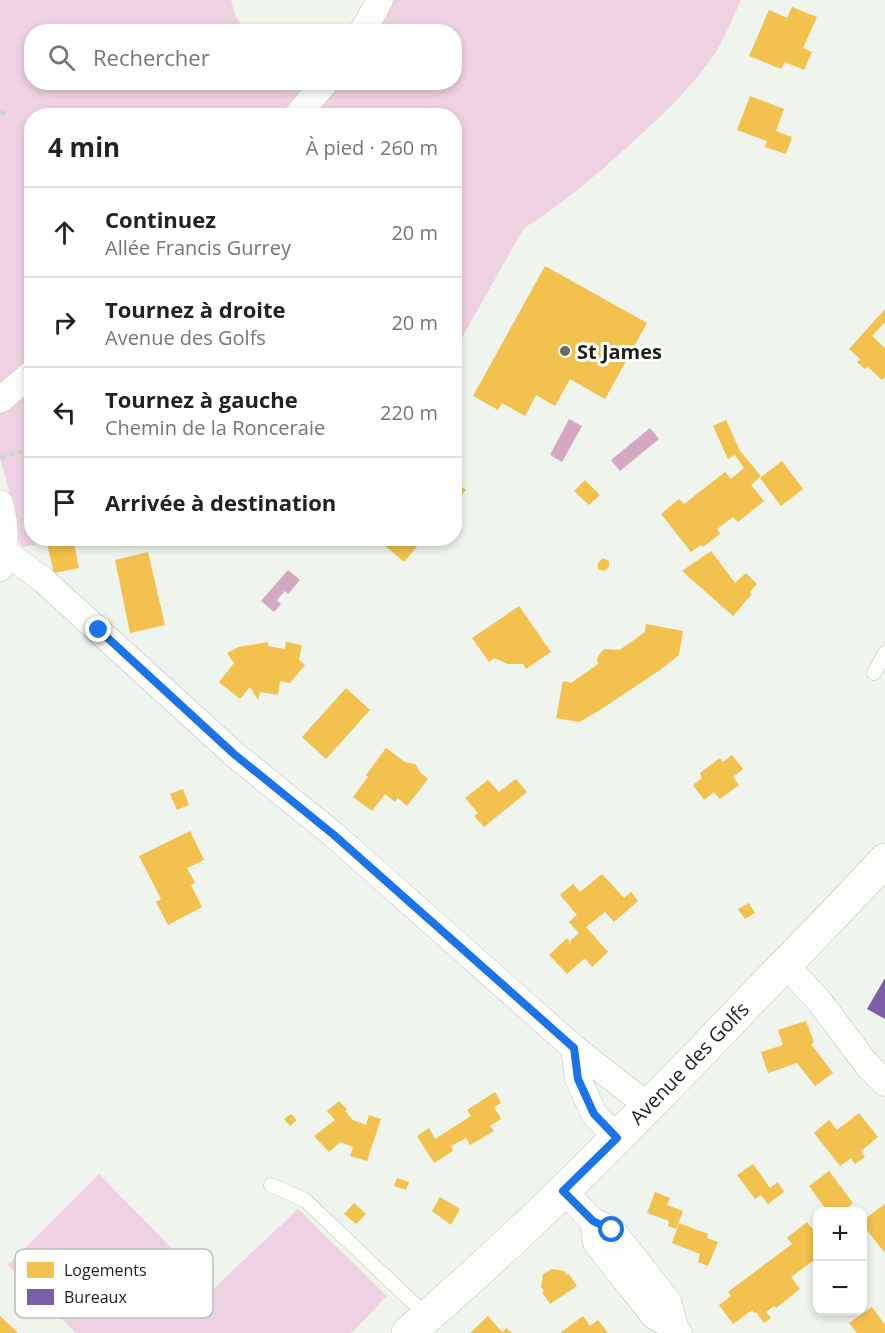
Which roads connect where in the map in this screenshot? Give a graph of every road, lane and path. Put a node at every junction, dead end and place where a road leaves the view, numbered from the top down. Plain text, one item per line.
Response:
1 (380, 0) edge
2 (366, 24) edge
3 (319, 90) edge
4 (303, 108) edge
5 (0, 112) edge
6 (6, 114) dead end
7 (24, 380) edge
8 (0, 400) edge
9 (24, 450) edge
10 (0, 458) edge
11 (0, 503) edge
12 (2, 560) edge
13 (885, 653) edge
14 (874, 673) dead end
15 (885, 860) edge
16 (786, 965) junction
17 (574, 1048) junction
18 (885, 1083) edge
19 (648, 1106) junction
20 (617, 1138) junction
21 (271, 1185) dead end
22 (563, 1191) junction
23 (417, 1327) edge
24 (676, 1330) edge

1 - 2 street
3 - 4 street
5 - 6 path
7 - 8 street
9 - 10 path
11 - 12 street
12 - 17 street
13 - 14 lane
15 - 16 main road, Avenue des Golfs
16 - 18 street
16 - 19 main road, Avenue des Golfs
17 - 19 street
17 - 20 street
19 - 20 main road, Avenue des Golfs
20 - 22 main road, Avenue des Golfs
21 - 23 lane
22 - 23 main road, Avenue des Golfs
22 - 24 street

